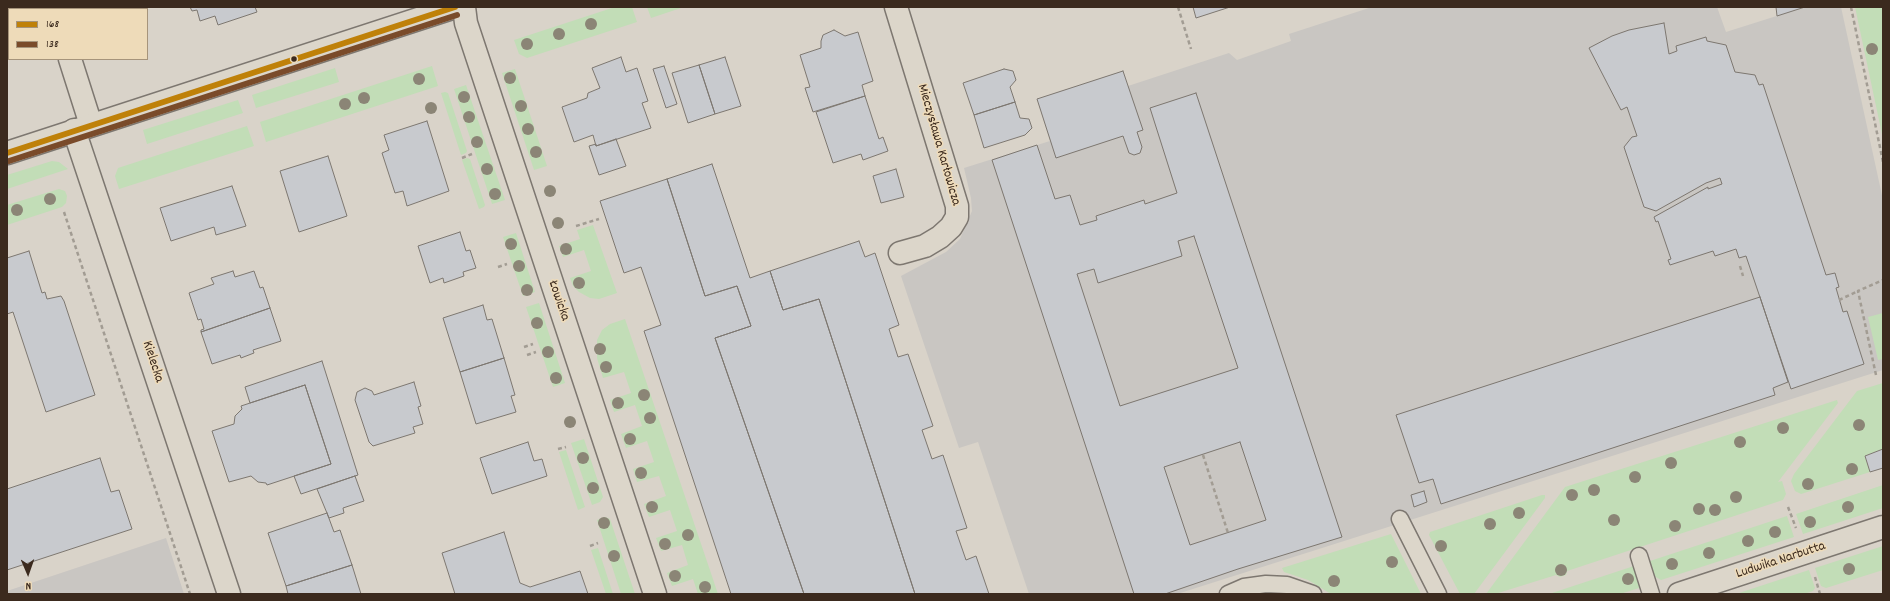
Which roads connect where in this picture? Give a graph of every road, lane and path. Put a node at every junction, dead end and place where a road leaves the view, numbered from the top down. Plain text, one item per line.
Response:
1 (455, 7) edge
2 (464, 7) edge
3 (896, 7) edge
4 (1178, 7) edge
5 (1851, 7) edge
6 (1191, 49) dead end
7 (70, 60) edge
8 (83, 127) junction
9 (7, 152) edge
10 (472, 154) dead end
11 (462, 158) dead end
12 (1883, 162) edge
13 (64, 212) dead end
14 (599, 219) dead end
15 (576, 226) dead end
16 (900, 253) dead end
17 (507, 264) dead end
18 (1740, 266) dead end
19 (498, 267) dead end
20 (1743, 276) dead end
21 (1883, 280) edge
22 (1858, 291) junction
23 (1840, 300) dead end
24 (533, 344) dead end
25 (524, 347) dead end
26 (536, 352) dead end
27 (527, 355) dead end
28 (1876, 375) dead end
29 (566, 447) dead end
30 (558, 449) dead end
31 (1203, 455) dead end
32 (1400, 519) dead end
33 (1883, 527) edge
34 (1228, 533) dead end
35 (598, 543) dead end
36 (590, 546) dead end
37 (1639, 556) dead end
38 (190, 594) edge
39 (229, 594) edge
40 (655, 594) edge
41 (1228, 594) edge
42 (1313, 594) edge
43 (1438, 594) edge
44 (1651, 594) edge
45 (1679, 594) edge

1 - 8 street
2 - 40 street, Łowicka
3 - 16 street, Mieczysława Karłowicza
4 - 6 path
5 - 12 path
7 - 8 street, Kielecka
8 - 9 street
8 - 39 street, Kielecka
10 - 11 path
13 - 38 path
14 - 15 path
17 - 19 path
18 - 20 path
21 - 22 path
22 - 23 path
22 - 28 path
24 - 25 path
26 - 27 path
29 - 30 path
31 - 34 path
32 - 43 lane
33 - 45 street, Ludwika Narbutta
35 - 36 path
37 - 44 lane
41 - 42 lane

